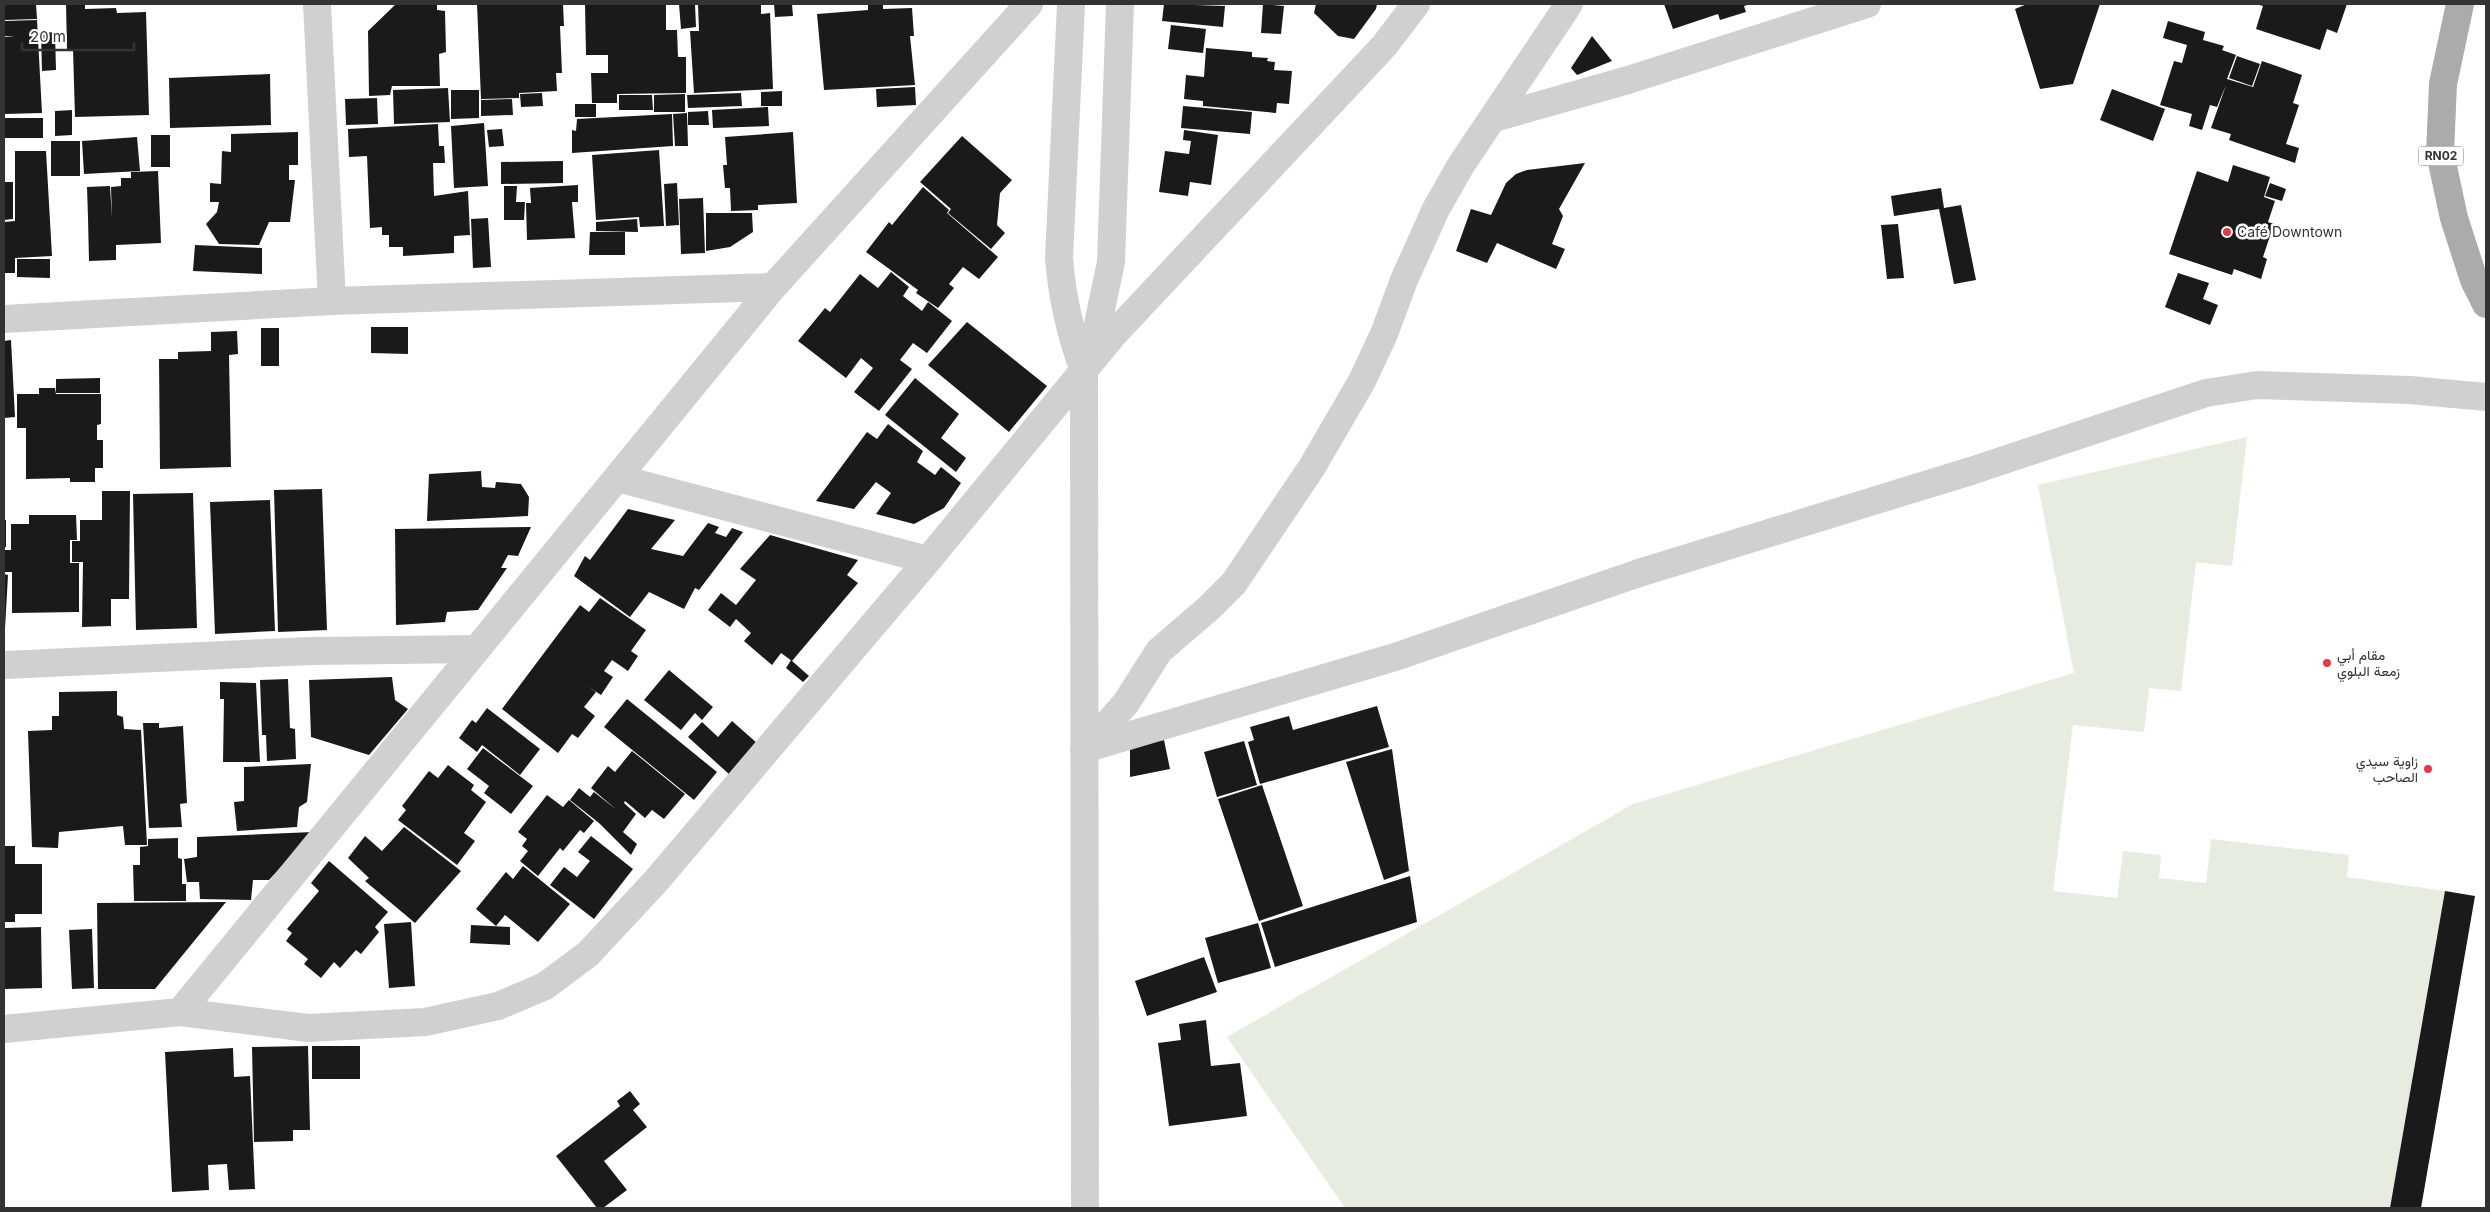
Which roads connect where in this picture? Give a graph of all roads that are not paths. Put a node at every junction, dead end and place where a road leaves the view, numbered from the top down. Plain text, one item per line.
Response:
1 (317, 4) edge
2 (1029, 4) edge
3 (1071, 4) edge
4 (1120, 4) edge
5 (1416, 4) edge
6 (1569, 4) edge
7 (1867, 4) edge
8 (2460, 4) edge
9 (1494, 118) junction
10 (773, 287) junction
11 (332, 301) junction
12 (2486, 304) edge
13 (4, 319) edge
14 (1084, 371) junction
15 (2486, 397) edge
16 (618, 478) junction
17 (928, 560) junction
18 (477, 649) junction
19 (4, 665) edge
20 (1084, 749) junction
21 (180, 1012) junction
22 (4, 1029) edge
23 (1086, 1208) edge

1 - 11 street
2 - 10 street
3 - 14 street
4 - 14 street
5 - 14 street
6 - 9 street
7 - 9 street
8 - 12 main road, RN02
9 - 20 street
10 - 11 street
10 - 16 street
11 - 13 street
14 - 17 street
14 - 20 street
15 - 20 street
16 - 17 street
16 - 18 street
17 - 21 street
18 - 19 street
18 - 21 street
20 - 23 street
21 - 22 street

